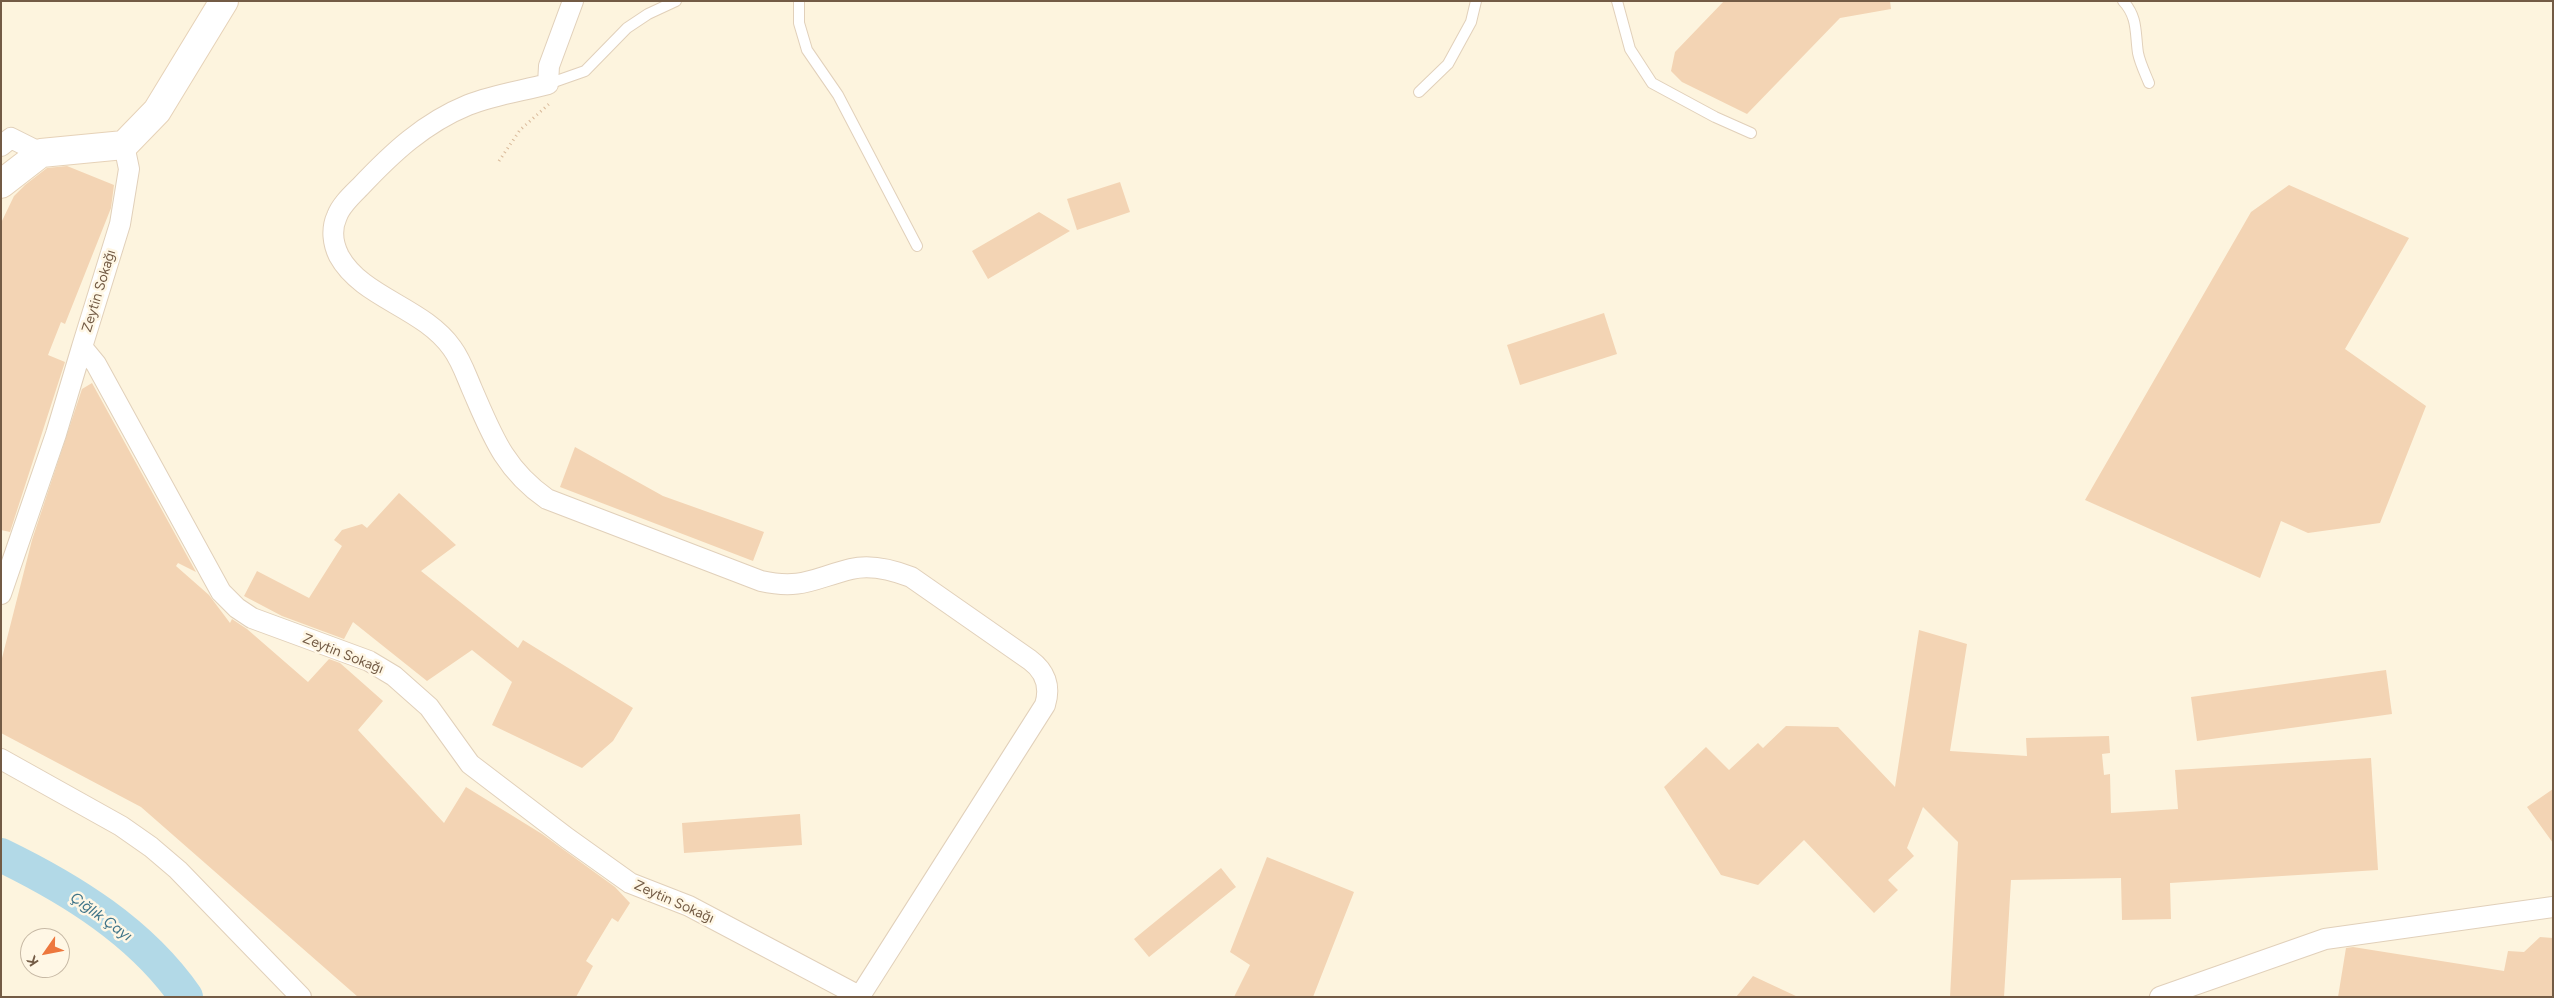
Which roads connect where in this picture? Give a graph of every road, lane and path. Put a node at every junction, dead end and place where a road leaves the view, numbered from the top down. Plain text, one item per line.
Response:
1 (224, 1) edge
2 (573, 1) edge
3 (676, 1) edge
4 (799, 1) edge
5 (1476, 1) edge
6 (1617, 1) edge
7 (2123, 1) edge
8 (2149, 83) dead end
9 (548, 84) junction
10 (1419, 92) dead end
11 (1751, 132) dead end
12 (124, 145) junction
13 (1, 146) edge
14 (41, 153) junction
15 (498, 161) dead end
16 (1, 184) edge
17 (917, 246) dead end
18 (82, 347) junction
19 (1, 594) edge
20 (1, 759) edge
21 (2553, 907) edge
22 (861, 996) edge
23 (301, 997) edge
24 (2160, 997) edge

1 - 12 street
2 - 9 street
3 - 9 lane
4 - 17 lane
5 - 10 lane
6 - 11 lane
7 - 8 lane
9 - 15 path
9 - 22 street
12 - 14 street
12 - 18 street, Zeytin Sokağı
13 - 14 street
14 - 16 street
18 - 19 street
18 - 22 street, Zeytin Sokağı
20 - 23 street
21 - 24 street

